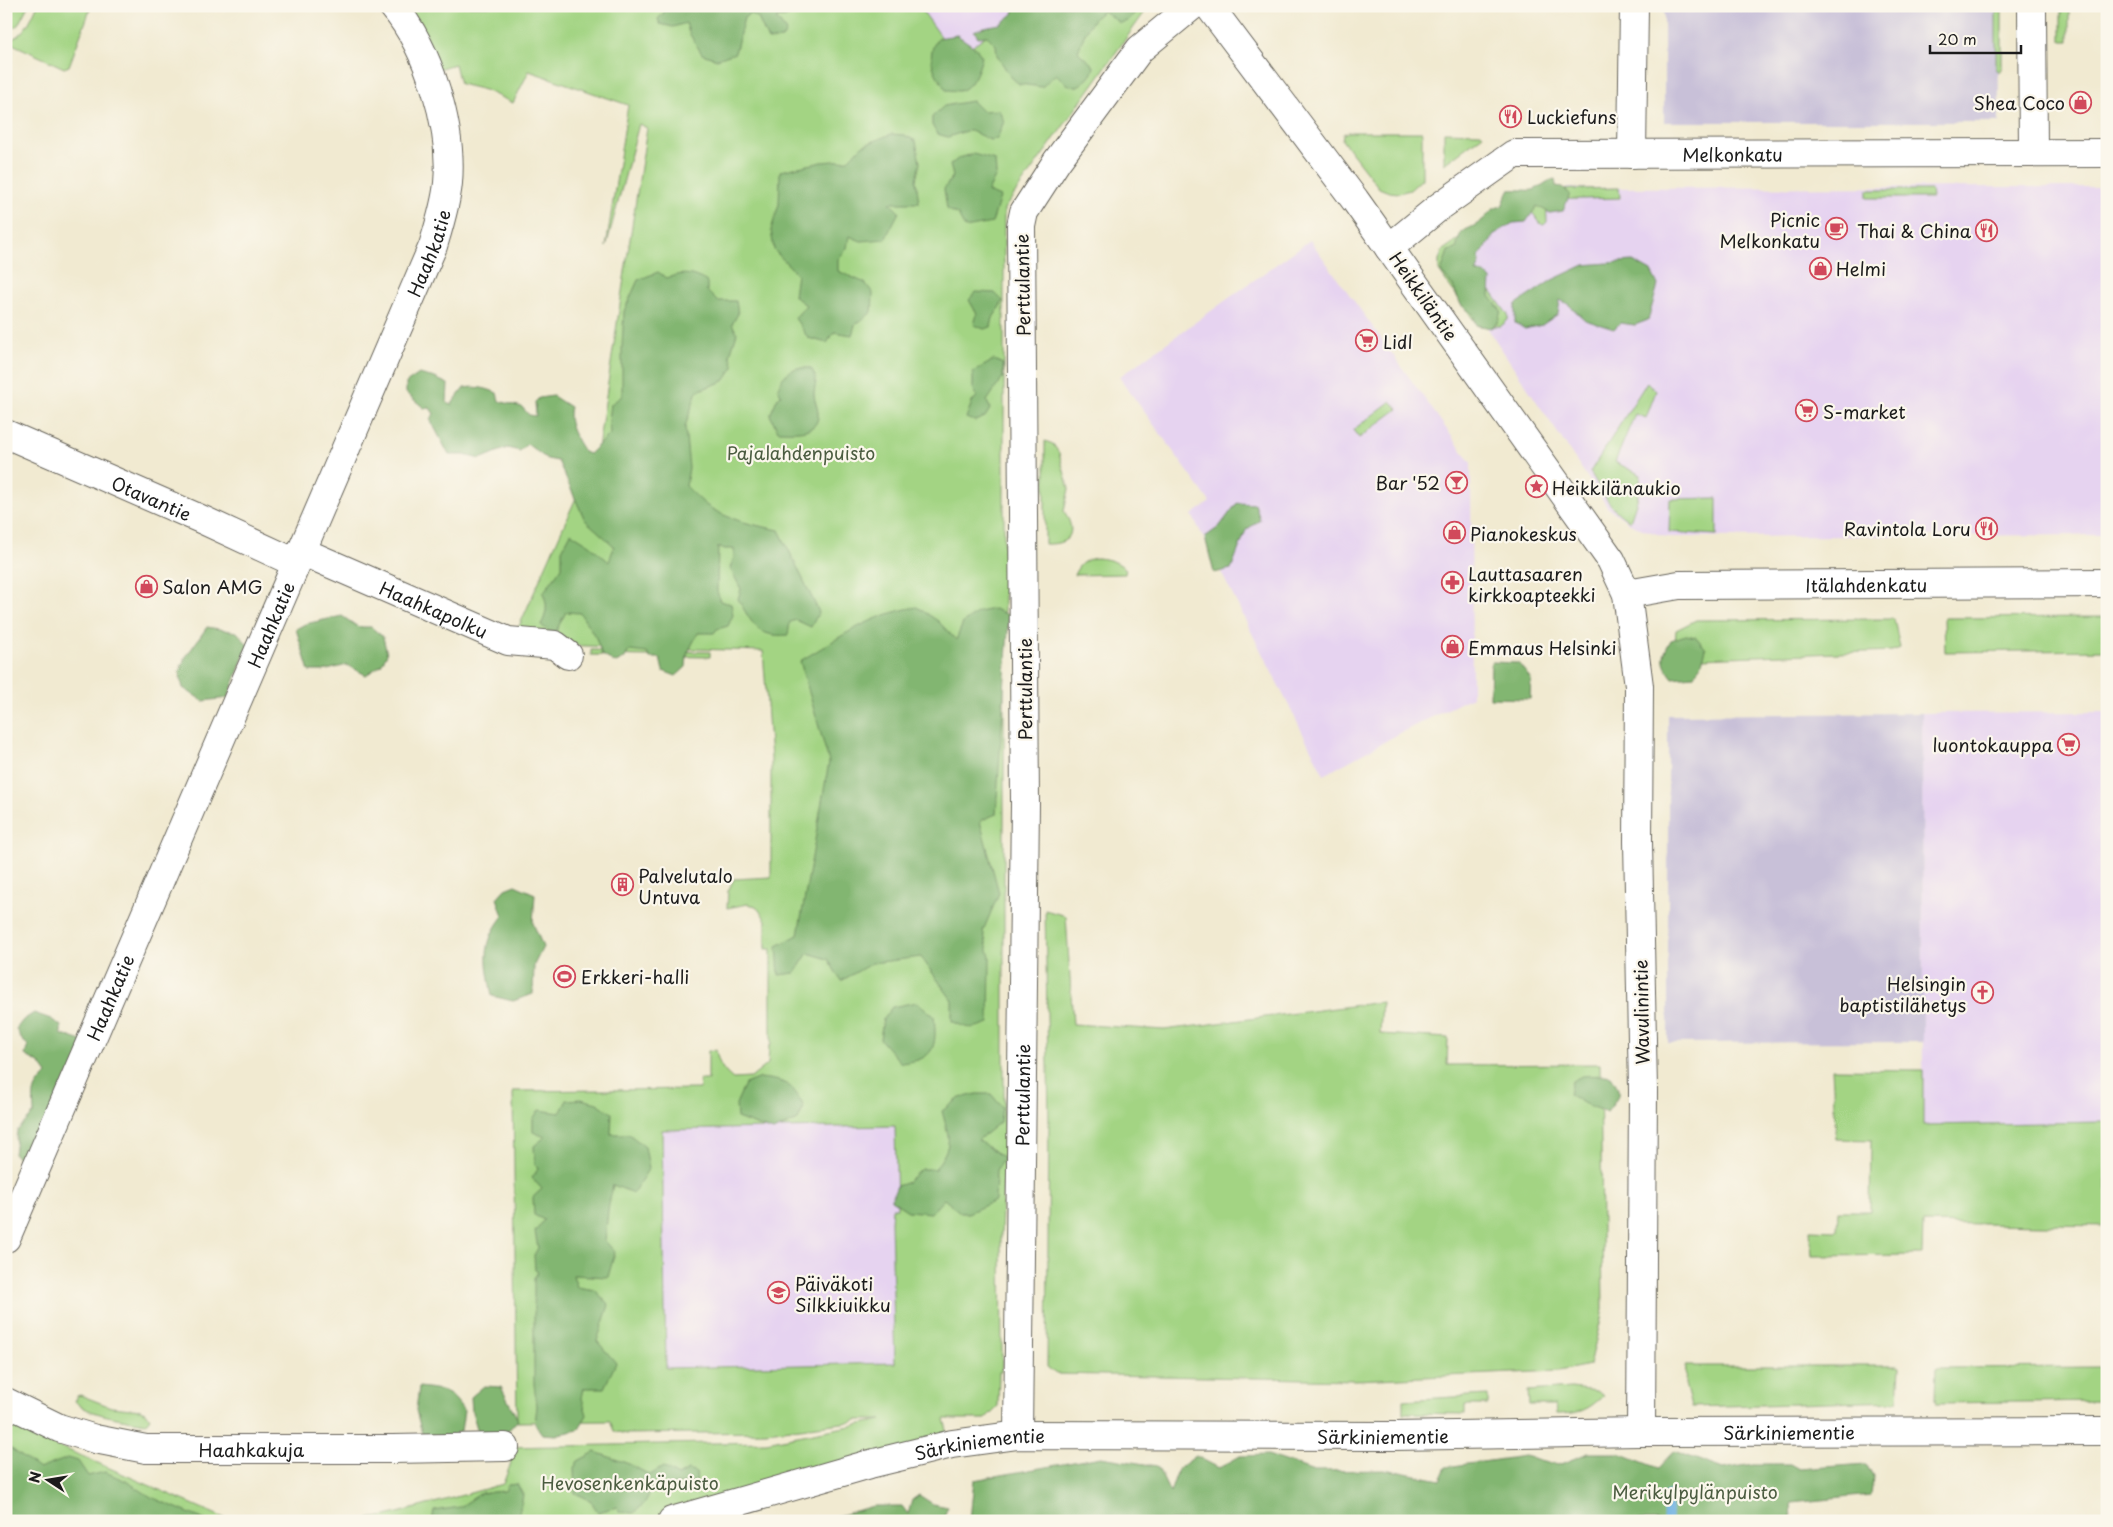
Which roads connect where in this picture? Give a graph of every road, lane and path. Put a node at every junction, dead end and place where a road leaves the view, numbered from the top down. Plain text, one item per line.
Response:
1 (393, 6) edge
2 (1192, 6) edge
3 (1209, 6) edge
4 (1634, 6) edge
5 (2032, 6) edge
6 (2033, 152) junction
7 (2107, 153) edge
8 (1632, 154) junction
9 (1390, 248) junction
10 (6, 434) edge
11 (298, 557) junction
12 (2107, 583) edge
13 (1627, 594) junction
14 (568, 655) dead end
15 (6, 1238) edge
16 (6, 1402) edge
17 (2107, 1431) edge
18 (1642, 1432) junction
19 (1018, 1435) junction
20 (505, 1446) dead end
21 (672, 1521) edge

1 - 11 street, Haahkatie
2 - 19 street, Perttulantie
3 - 9 street, Heikkiläntie
4 - 8 street
5 - 6 street
6 - 7 street, Melkonkatu
6 - 8 street, Melkonkatu
8 - 9 street, Melkonkatu
9 - 13 street, Heikkiläntie
10 - 11 street, Otavantie
11 - 14 street, Haahkapolku
11 - 15 street, Haahkatie
12 - 13 street, Itälahdenkatu
13 - 18 street, Wavulinintie
16 - 20 street, Haahkakuja
17 - 18 street, Särkiniementie
18 - 19 street, Särkiniementie
19 - 21 street, Särkiniementie

